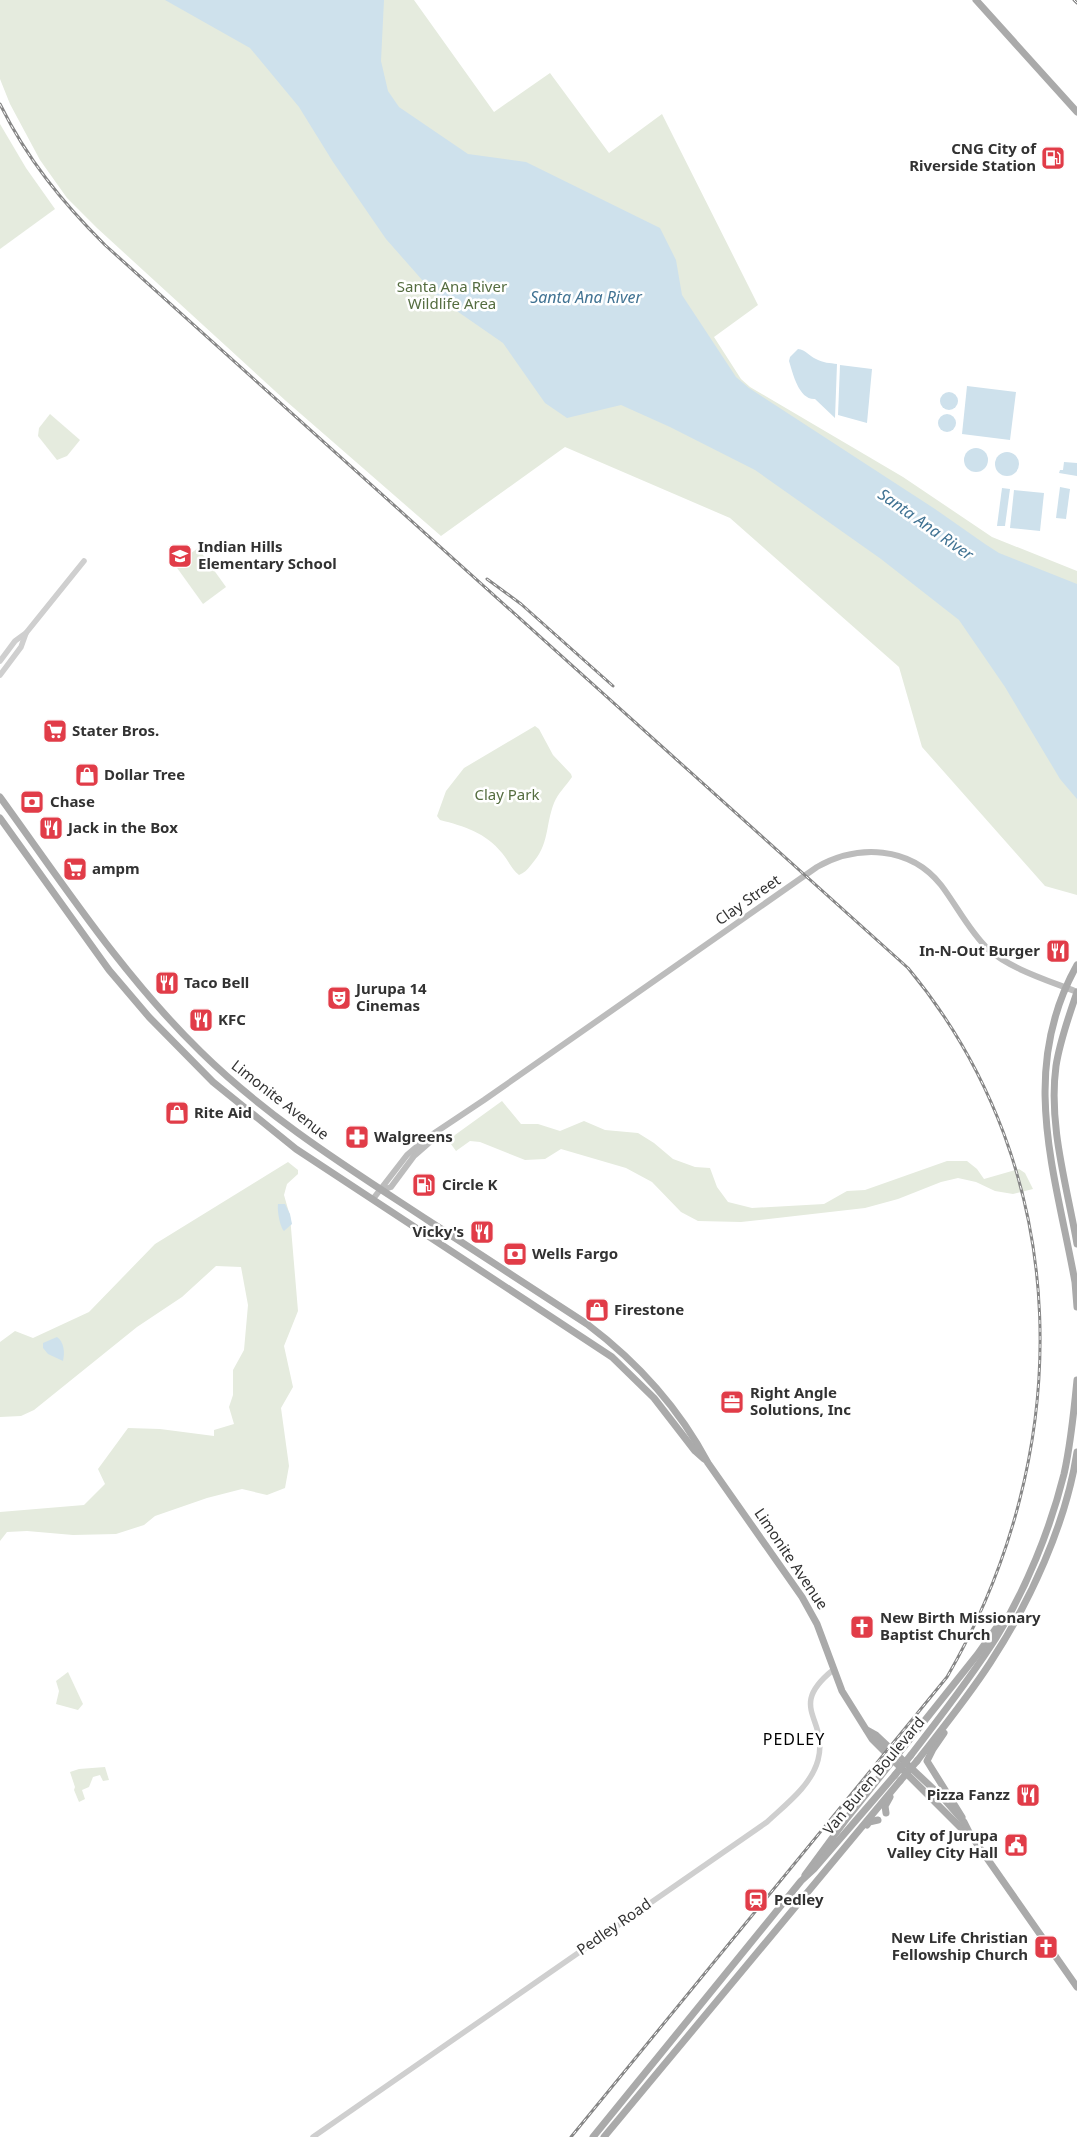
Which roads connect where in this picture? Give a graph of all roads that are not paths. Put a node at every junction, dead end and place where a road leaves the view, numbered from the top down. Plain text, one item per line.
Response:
1 (976, 0) edge
2 (1077, 112) edge
3 (84, 561) dead end
4 (26, 633) junction
5 (0, 661) edge
6 (0, 675) edge
7 (0, 797) edge
8 (0, 818) edge
9 (1077, 965) edge
10 (1066, 987) junction
11 (1077, 992) edge
12 (382, 1190) junction
13 (373, 1200) junction
14 (428, 1235) junction
15 (1077, 1244) edge
16 (489, 1260) junction
17 (1077, 1307) edge
18 (1077, 1380) edge
19 (1077, 1452) edge
20 (708, 1463) junction
21 (1063, 1476) junction
22 (1071, 1486) junction
23 (1009, 1614) junction
24 (833, 1670) junction
25 (950, 1719) junction
26 (895, 1758) junction
27 (914, 1758) junction
28 (898, 1778) junction
29 (886, 1813) dead end
30 (878, 1820) dead end
31 (964, 1822) junction
32 (967, 1831) junction
33 (842, 1851) junction
34 (801, 1881) junction
35 (1077, 1987) edge
36 (313, 2137) edge
37 (593, 2137) edge
38 (604, 2137) edge

1 - 2 main road
3 - 4 street
4 - 5 street
4 - 6 street
7 - 12 main road, Limonite Avenue
8 - 13 main road, Limonite Avenue
9 - 10 main road
10 - 11 main road, Clay Street
10 - 12 main road, Clay Street
10 - 17 main road
11 - 15 main road
12 - 13 main road, Clay Street
12 - 16 main road, Limonite Avenue
13 - 14 main road, Limonite Avenue
14 - 16 main road
14 - 20 main road, Limonite Avenue
16 - 20 main road, Limonite Avenue
18 - 21 main road, Van Buren Boulevard
19 - 22 main road, Van Buren Boulevard
20 - 24 main road, Limonite Avenue
21 - 22 main road
21 - 23 main road, Van Buren Boulevard
22 - 25 main road, Van Buren Boulevard
23 - 26 main road
23 - 27 main road, Van Buren Boulevard
24 - 26 main road, Limonite Avenue
24 - 36 street, Pedley Road
25 - 27 main road, Van Buren Boulevard
25 - 31 main road
26 - 31 main road, Limonite Avenue
26 - 32 main road, Limonite Avenue
26 - 34 main road
27 - 28 main road, Van Buren Boulevard, bridge
28 - 29 main road
28 - 33 main road, Van Buren Boulevard
28 - 34 main road, Van Buren Boulevard
30 - 33 main road
31 - 32 main road, Limonite Avenue
32 - 35 main road, Limonite Avenue
33 - 38 main road, Van Buren Boulevard
34 - 37 main road, Van Buren Boulevard

